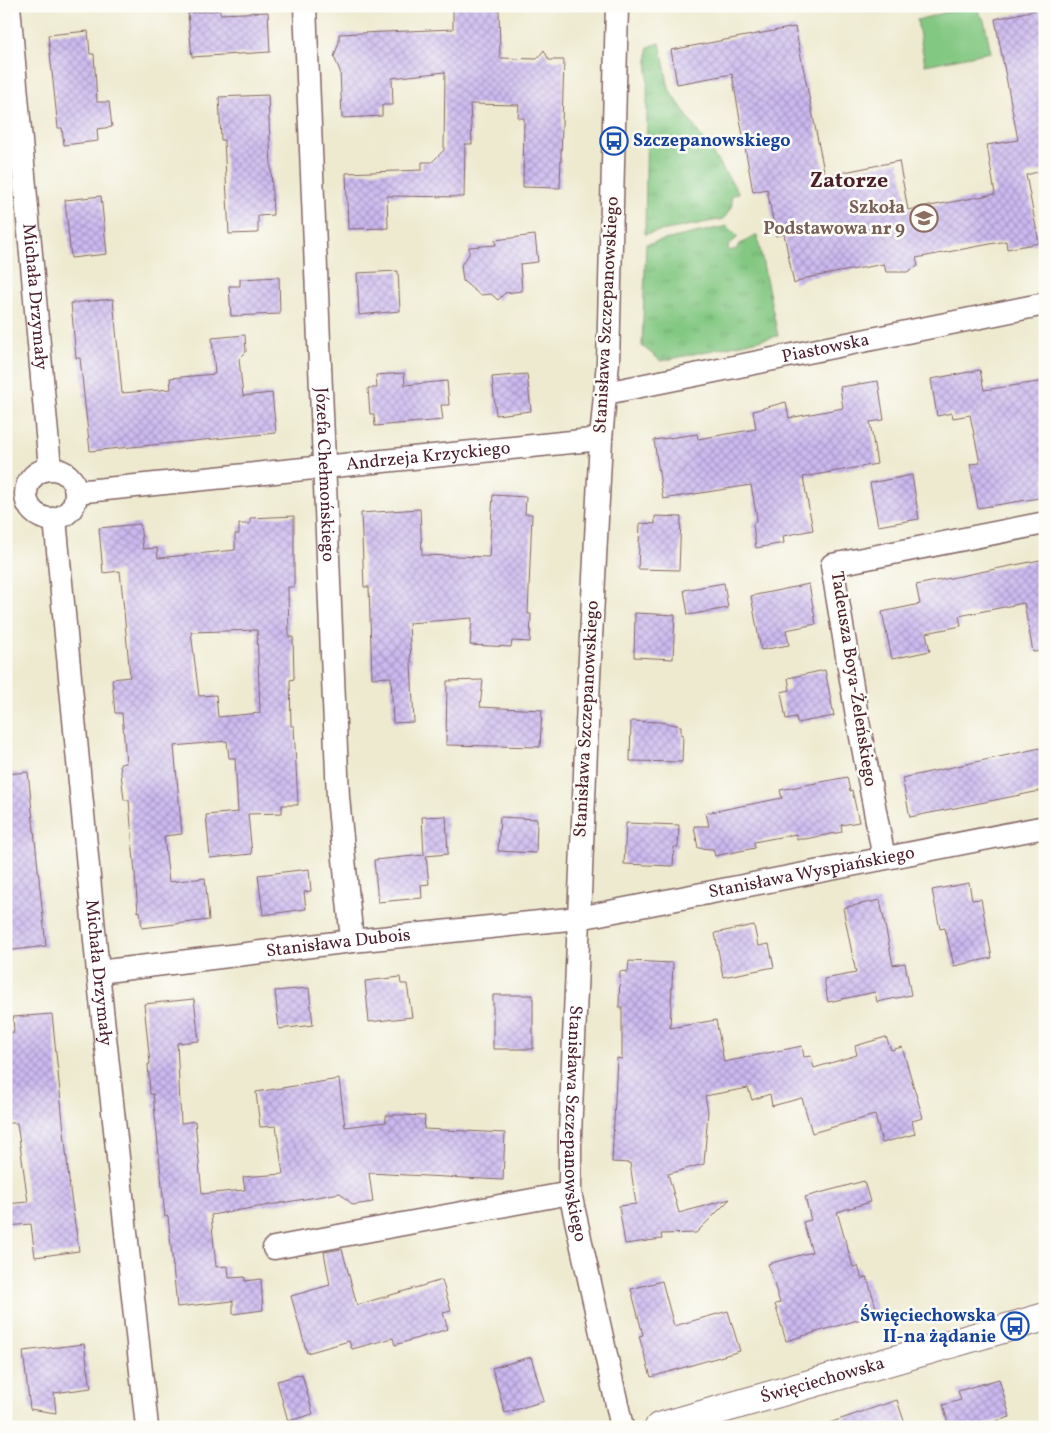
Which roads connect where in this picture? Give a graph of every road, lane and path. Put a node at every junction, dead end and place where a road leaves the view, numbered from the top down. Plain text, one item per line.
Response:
1 (9, 6) edge
2 (305, 6) edge
3 (616, 6) edge
4 (1045, 304) edge
5 (606, 393) junction
6 (601, 439) junction
7 (50, 468) junction
8 (325, 468) junction
9 (76, 492) junction
10 (16, 498) edge
11 (55, 518) junction
12 (1045, 523) edge
13 (1045, 827) edge
14 (884, 858) junction
15 (579, 918) junction
16 (352, 941) junction
17 (98, 972) junction
18 (570, 1193) junction
19 (274, 1248) dead end
20 (1045, 1317) edge
21 (147, 1427) edge
22 (622, 1427) edge
23 (659, 1427) edge

1 - 7 street, Michała Drzymały
2 - 8 street, Józefa Chełmońskiego
3 - 5 street, Stanisława Szczepanowskiego
4 - 5 street, Piastowska
5 - 6 street, Stanisława Szczepanowskiego
6 - 8 street, Andrzeja Krzyckiego
6 - 15 street, Stanisława Szczepanowskiego
7 - 9 street
7 - 10 street
8 - 9 street, Andrzeja Krzyckiego
8 - 16 street, Józefa Chełmońskiego
9 - 11 street
10 - 11 street
11 - 17 street, Michała Drzymały
12 - 14 street, Tadeusza Boya-Żeleńskiego
13 - 14 street, Stanisława Wyspiańskiego
14 - 15 street, Stanisława Wyspiańskiego
15 - 16 street, Stanisława Dubois
15 - 18 street, Stanisława Szczepanowskiego
16 - 17 street, Stanisława Dubois
17 - 21 street, Michała Drzymały
18 - 19 street
18 - 22 street, Stanisława Szczepanowskiego
20 - 23 street, Święciechowska

